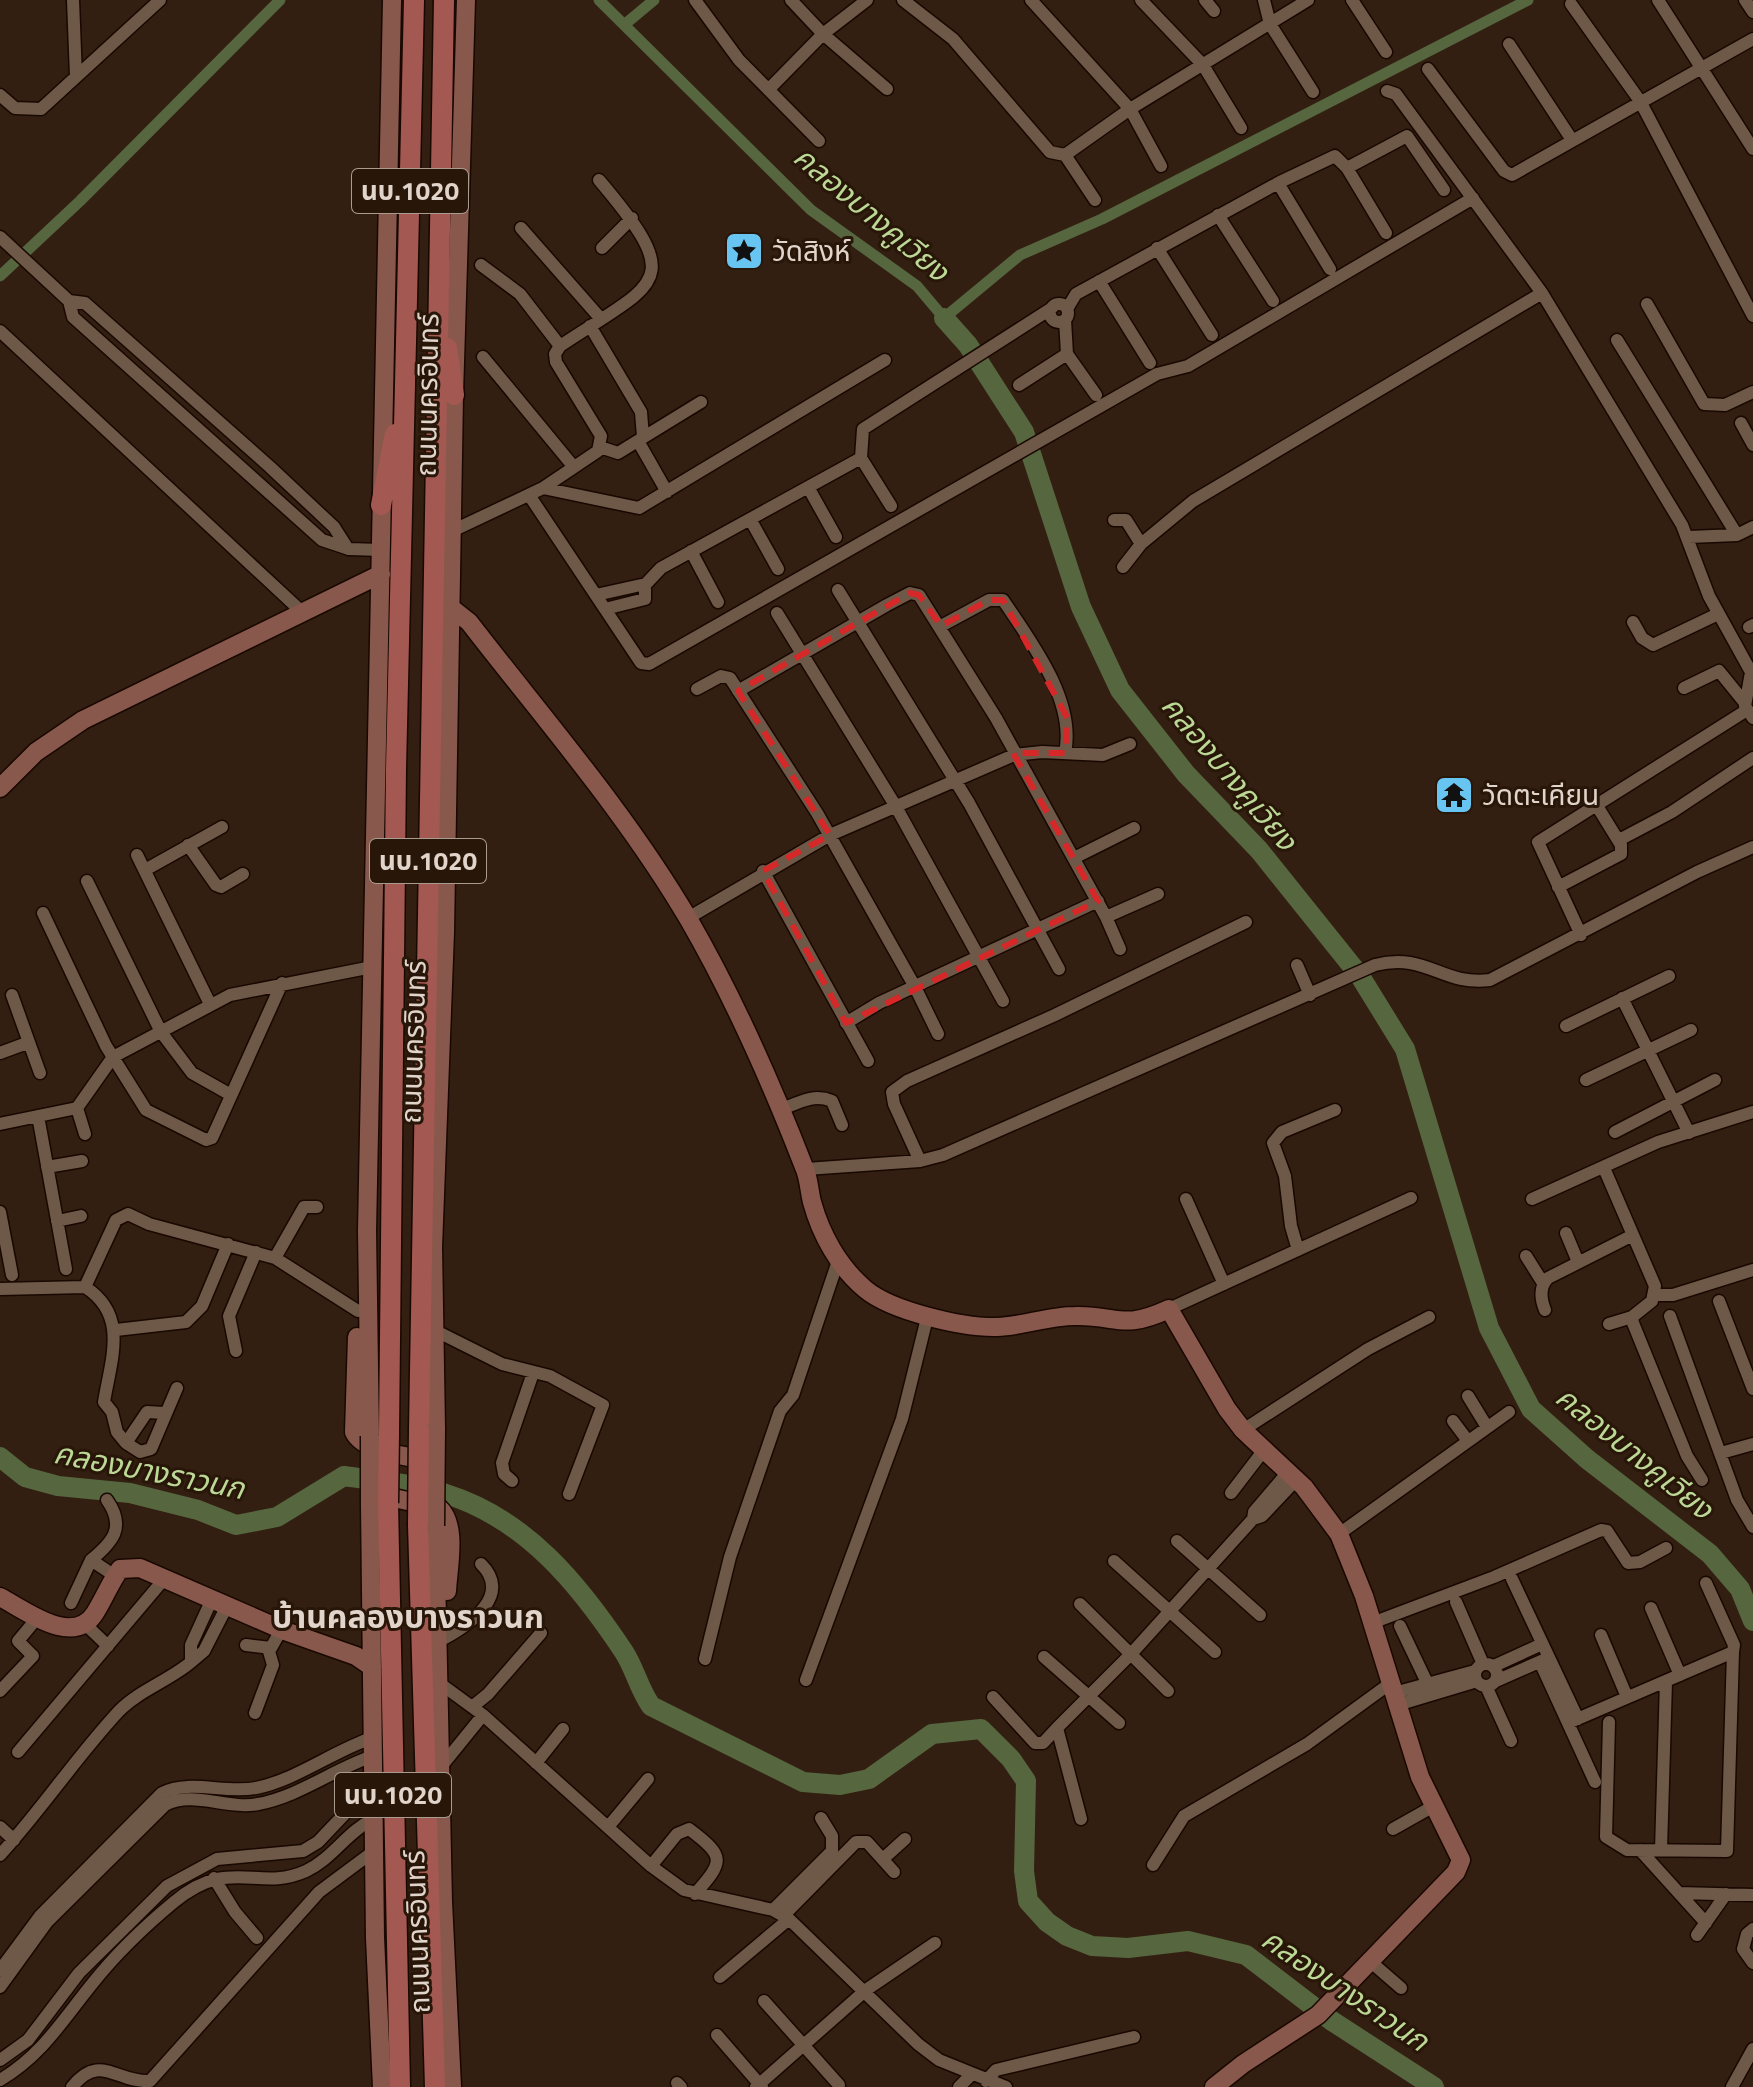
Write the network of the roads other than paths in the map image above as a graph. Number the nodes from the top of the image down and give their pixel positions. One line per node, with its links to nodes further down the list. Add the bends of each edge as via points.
1 (73, 0): 30 (street)
2 (160, 0): 30 (street)
3 (392, 0): 98 (main road, ถนนนครอินทร์ / นบ.1020)
4 (414, 0): 79 (main road, ถนนนครอินทร์ / นบ.1020)
5 (444, 0): 60 (main road, ถนนนครอินทร์ / นบ.1020)
6 (466, 0): 82 (main road, ถนนนครอินทร์ / นบ.1020)
7 (695, 0): 31 (street, via 739,60)
8 (791, 0): 23 (street)
9 (867, 0): 23 (street)
10 (903, 0): 42 (street, via 953,39 1050,152)
11 (1031, 0): 37 (street)
12 (1141, 0): 27 (street)
13 (1205, 0): 20 (street)
14 (1264, 0): 22 (street)
15 (1308, 0): 22 (street)
16 (1352, 0): 26 (street)
17 (1658, 0): 28 (street)
18 (1745, 0): 21 (street)
19 (1571, 4): 36 (street)
20 (1214, 11)
21 (1753, 12)
22 (1270, 24): 27 (street); 34 (street)
23 (823, 34): 31 (street); 32 (street)
24 (1753, 39): 28 (street)
25 (1509, 44): 39 (street)
26 (1386, 52)
27 (1203, 65): 37 (street); 38 (street)
28 (1704, 68): 36 (street); 41 (street)
29 (1428, 69): 39 (street, via 1508,175)
30 (76, 77): 35 (street, via 41,109 15,108)
31 (770, 88): 40 (street)
32 (887, 89)
33 (1387, 91): 48 (street, via 1396,94)
34 (1313, 92)
35 (0, 95)
36 (1640, 101): 39 (street); 66 (street)
37 (1130, 109): 42 (street); 43 (street)
38 (1241, 128)
39 (1572, 140)
40 (819, 141)
41 (1753, 149)
42 (1065, 155): 49 (street)
43 (1161, 166)
44 (1347, 168): 46 (street, via 1335,156); 47 (street, via 1407,136); 53 (street)
45 (599, 180): 51 (street)
46 (1278, 183): 50 (street); 58 (street)
47 (1444, 190)
48 (1473, 198): 61 (street); 120 (street, via 1188,366 1157,374 649,664 641,663)
49 (1095, 200)
50 (1218, 215): 56 (street); 63 (street)
51 (632, 218): 55 (street); 67 (street, via 648,246 655,267 652,277 647,287)
52 (521, 228): 67 (street)
53 (1386, 233)
54 (0, 237): 62 (street)
55 (602, 248)
56 (1157, 248): 59 (street); 70 (street)
57 (481, 265): 72 (street, via 520,294)
58 (1330, 269)
59 (1099, 281): 65 (street, via 1076,294); 77 (street)
60 (438, 292): 82 (main road); 250 (main road, ถนนนครอินทร์ / นบ.1020)
61 (1542, 293): 107 (street); 108 (street, via 1193,501)
62 (69, 301): 76 (street, via 85,303); 78 (street, via 73,317)
63 (1273, 301)
64 (1647, 304): 81 (street, via 1704,404 1725,405)
65 (1066, 314): 73 (street); 89 (street, via 1060,305 1052,308 863,429)
66 (1753, 316)
67 (601, 319): 68 (street)
68 (590, 326): 72 (street); 86 (street, via 641,412)
69 (0, 331): 121 (street)
70 (1212, 335)
71 (1617, 340): 105 (street)
72 (560, 346): 88 (street, via 554,359 601,436)
73 (1067, 354): 80 (street); 83 (street)
74 (483, 357): 90 (street)
75 (885, 360): 95 (street)
76 (152, 363): 78 (street); 91 (street)
77 (1150, 363)
78 (140, 376): 92 (street)
79 (406, 381): 98 (main road); 252 (main road, ถนนนครอินทร์ / นบ.1020)
80 (1019, 385)
81 (1753, 392)
82 (454, 395): 104 (main road, ถนนนครอินทร์ / นบ.1020)
83 (1096, 395)
84 (701, 402): 86 (street)
85 (1741, 423): 87 (street)
86 (640, 439): 88 (street, via 616,453); 95 (street)
87 (1753, 445)
88 (600, 447): 90 (street)
89 (861, 458): 93 (street); 99 (street)
90 (573, 466): 94 (street)
91 (270, 467): 92 (street); 97 (street)
92 (258, 480): 100 (street)
93 (808, 487): 101 (street); 106 (street)
94 (543, 488): 95 (street, via 633,509); 96 (street)
95 (667, 492)
96 (529, 495): 104 (street); 117 (street)
97 (311, 505): 100 (street); 109 (street)
98 (381, 505): 110 (main road, ถนนนครอินทร์ / นบ.1020)
99 (891, 506)
100 (299, 518): 109 (street, via 322,540)
101 (750, 519): 111 (street); 113 (street)
102 (1114, 520): 108 (street, via 1126,520)
103 (1753, 527): 105 (street)
104 (452, 531): 119 (main road, ถนนนครอินทร์ / นบ.1020)
105 (1737, 535): 107 (street)
106 (836, 537)
107 (1689, 537): 123 (street)
108 (1141, 544): 112 (street)
109 (349, 549): 110 (street)
110 (381, 550): 114 (main road, ถนนนครอินทร์ / นบ.1020)
111 (691, 551): 115 (street, via 652,573); 118 (street)
112 (1123, 567)
113 (778, 569)
114 (381, 574): 121 (main road); 164 (main road, ถนนนครอินทร์ / นบ.1020)
115 (643, 587): 117 (street); 120 (street, via 645,599)
116 (838, 590): 125 (street)
117 (596, 595): 120 (street)
118 (718, 602)
119 (450, 607): 157 (main road, via 469,622 563,744); 215 (main road, ถนนนครอินทร์ / นบ.1020)
120 (605, 609)
121 (302, 612): 137 (main road, via 83,720 36,752)
122 (777, 613): 127 (street)
123 (1718, 614): 124 (street, via 1653,645); 131 (street, via 1751,672)
124 (1633, 622)
125 (860, 623): 126 (street, via 910,593 919,595); 127 (street); 136 (street)
126 (941, 626): 133 (street, via 989,600 1003,600 1068,719); 134 (street)
127 (801, 657): 130 (street); 138 (street)
128 (1684, 688): 131 (street, via 1719,671)
129 (697, 689): 130 (street, via 725,676)
130 (738, 691): 142 (street)
131 (1748, 710): 139 (street)
132 (1130, 744): 133 (street, via 1103,755)
133 (1065, 753): 134 (street)
134 (1014, 755): 136 (street); 147 (street)
135 (1753, 758): 143 (street)
136 (954, 779): 138 (street); 159 (street)
137 (0, 788)
138 (895, 805): 142 (street); 162 (street)
139 (1597, 806): 143 (street); 152 (street, via 1538,842)
140 (222, 827): 144 (street)
141 (1134, 828): 147 (street)
142 (830, 835): 149 (street); 168 (street)
143 (1619, 840): 152 (street, via 1621,854)
144 (188, 845): 148 (street); 150 (street, via 216,885)
145 (1753, 847): 160 (street)
146 (137, 855): 148 (street)
147 (1074, 858): 154 (street)
148 (145, 870): 173 (street)
149 (763, 871): 157 (street); 174 (street)
150 (243, 874)
151 (87, 881): 177 (street)
152 (1558, 887): 160 (street)
153 (1158, 894): 156 (street)
154 (1098, 901): 156 (street); 159 (street)
155 (43, 913): 182 (street)
156 (1106, 917): 161 (street)
157 (688, 918): 190 (main road, via 726,988)
158 (1246, 922): 200 (street, via 898,1088 892,1098)
159 (1040, 929): 162 (street); 165 (street)
160 (1581, 935): 170 (street, via 1490,980 1454,978 1407,960 1375,965)
161 (1120, 949)
162 (979, 958): 168 (street); 172 (street)
163 (1297, 965): 170 (street)
164 (372, 967): 167 (street); 211 (main road, ถนนนครอินทร์ / นบ.1020)
165 (1059, 969)
166 (1669, 976): 171 (street)
167 (282, 983): 173 (street, via 253,987); 187 (street)
168 (915, 987): 174 (street); 178 (street)
169 (12, 995): 179 (street)
170 (1310, 995): 200 (street)
171 (1622, 998): 175 (street); 180 (street)
172 (1003, 1001)
173 (210, 1004): 177 (street)
174 (846, 1023): 183 (street)
175 (1566, 1026)
176 (1691, 1030): 180 (street)
177 (161, 1032): 182 (street); 187 (street, via 192,1073)
178 (938, 1034)
179 (27, 1043): 181 (street); 184 (street)
180 (1648, 1051): 185 (street); 188 (street)
181 (0, 1053)
182 (113, 1057): 187 (street, via 146,1110 206,1140 212,1138); 189 (street)
183 (868, 1061)
184 (40, 1073)
185 (1586, 1080)
186 (1715, 1080): 188 (street)
187 (231, 1095)
188 (1674, 1102): 196 (street); 197 (street)
189 (77, 1108): 193 (street); 198 (street)
190 (780, 1110): 195 (street, via 822,1097 832,1101); 203 (main road)
191 (1335, 1110): 216 (street, via 1282,1132 1273,1143 1285,1176)
192 (1753, 1112): 197 (street)
193 (38, 1116): 194 (street); 201 (street)
194 (0, 1124)
195 (842, 1125)
196 (1615, 1132)
197 (1689, 1133): 202 (street)
198 (85, 1134)
199 (82, 1161): 201 (street)
200 (920, 1161): 203 (street)
201 (47, 1167): 210 (street)
202 (1604, 1168): 206 (street); 213 (street)
203 (806, 1169): 220 (main road, via 812,1203)
204 (1411, 1198): 216 (street)
205 (1186, 1199): 226 (street)
206 (1532, 1199)
207 (317, 1207): 219 (street, via 304,1207)
208 (0, 1212): 224 (street)
209 (81, 1216): 210 (street)
210 (57, 1221): 222 (street)
211 (367, 1231): 233 (main road); 252 (main road, ถนนนครอินทร์ / นบ.1020)
212 (1566, 1233): 221 (street)
213 (1633, 1235): 221 (street); 229 (street)
214 (228, 1244): 217 (street); 227 (street, via 121,1214); 239 (street, via 202,1306 186,1322)
215 (433, 1247): 240 (main road); 250 (main road, ถนนนครอินทร์ / นบ.1020)
216 (1298, 1250): 226 (street)
217 (256, 1252): 219 (street); 241 (street, via 229,1316)
218 (1526, 1256): 225 (street)
219 (275, 1258): 233 (street)
220 (838, 1261): 234 (main road, via 880,1300); 303 (street, via 730,1557)
221 (1578, 1262): 225 (street)
222 (66, 1269)
223 (1753, 1270): 229 (street, via 1673,1295)
224 (12, 1275)
225 (1543, 1283): 232 (street)
226 (1224, 1284): 231 (street)
227 (85, 1287): 228 (street); 239 (street, via 109,1310)
228 (0, 1289)
229 (1655, 1295): 237 (street)
230 (1719, 1301): 244 (street)
231 (1169, 1309): 234 (main road, via 1140,1322 1073,1316 984,1327); 251 (main road)
232 (1545, 1310)
233 (358, 1311): 240 (main road, via 354,1432 367,1445 430,1460 442,1454)
234 (928, 1314): 308 (street, via 902,1419)
235 (1670, 1316): 257 (street)
236 (1429, 1317): 251 (street, via 1368,1349)
237 (1632, 1317): 238 (street); 259 (street, via 1687,1456)
238 (1609, 1324)
239 (116, 1330): 254 (street, via 104,1402)
240 (442, 1334): 242 (street)
241 (236, 1351)
242 (533, 1373): 260 (street, via 502,1463); 262 (street, via 550,1376 603,1405)
243 (177, 1388): 247 (street)
244 (1753, 1389)
245 (1468, 1396): 249 (street)
246 (1509, 1412): 249 (street)
247 (164, 1413): 254 (street, via 144,1415); 254 (street, via 151,1449 140,1452)
248 (1453, 1421): 253 (street)
249 (1487, 1427): 253 (street)
250 (427, 1429): 265 (main road, ถนนนครอินทร์ / นบ.1020, bridge)
251 (1243, 1430): 256 (main road)
252 (380, 1435): 264 (main road, ถนนนครอินทร์ / นบ.1020, bridge)
253 (1468, 1441): 267 (street)
254 (126, 1443)
255 (1753, 1444): 257 (street)
256 (1264, 1450): 258 (main road); 261 (street)
257 (1721, 1453): 266 (street)
258 (1292, 1476): 267 (main road); 273 (street)
259 (1702, 1480)
260 (512, 1481)
261 (1231, 1493)
262 (569, 1494)
263 (107, 1500): 270 (street, via 118,1521 116,1532)
264 (379, 1503): 302 (main road, ถนนนครอินทร์ / นบ.1020); 393 (main road, ถนนนครอินทร์ / นบ.1020)
265 (426, 1525): 307 (main road, ถนนนครอินทร์ / นบ.1020); 394 (main road, ถนนนครอินทร์ / นบ.1020)
266 (1753, 1527)
267 (1339, 1534): 288 (main road)
268 (1177, 1541): 273 (street)
269 (1666, 1548): 288 (street, via 1634,1565 1601,1530)
270 (91, 1560): 274 (street); 281 (street)
271 (1114, 1561): 284 (street)
272 (481, 1564): 293 (street, via 494,1582 493,1595 463,1628)
273 (1209, 1570): 284 (street); 285 (street)
274 (115, 1576): 275 (main road, via 129,1566); 287 (main road)
275 (165, 1578): 279 (main road); 296 (street)
276 (1512, 1579): 294 (street)
277 (1706, 1583): 299 (street)
278 (0, 1597): 286 (main road)
279 (219, 1602): 290 (main road); 345 (street, via 191,1645 191,1662 122,1708)
280 (1456, 1602): 305 (street)
281 (71, 1603)
282 (1080, 1604): 300 (street)
283 (1651, 1608): 306 (street)
284 (1170, 1611): 298 (street); 300 (street)
285 (1260, 1615)
286 (38, 1617): 287 (main road, via 55,1626); 311 (street, via 18,1641 33,1656)
287 (84, 1623): 296 (street)
288 (1372, 1623): 313 (main road)
289 (1400, 1626): 310 (street)
290 (281, 1630): 297 (street); 302 (main road)
291 (541, 1633): 317 (street)
292 (1601, 1635): 316 (street)
293 (445, 1638): 302 (main road, via 445,1513 370,1493 361,1500 360,1520 365,1630); 307 (main road)
294 (1542, 1644): 304 (street); 305 (street)
295 (246, 1645): 297 (street)
296 (108, 1646): 327 (street)
297 (268, 1648): 318 (street, via 273,1665)
298 (1215, 1652)
299 (1733, 1652): 306 (street); 348 (street, via 1727,1851)
300 (1131, 1654): 312 (street); 315 (street)
301 (1044, 1657): 315 (street)
302 (372, 1658): 326 (main road, ถนนนครอินทร์ / นบ.1020)
303 (705, 1659)
304 (1544, 1660): 305 (street); 320 (street)
305 (1485, 1675): 310 (street); 325 (street)
306 (1680, 1675): 309 (street)
307 (438, 1680): 317 (street); 329 (main road, ถนนนครอินทร์ / นบ.1020)
308 (806, 1680)
309 (1666, 1681): 316 (street); 348 (street)
310 (1430, 1689): 313 (street)
311 (0, 1691)
312 (1168, 1691)
313 (1394, 1693): 335 (main road); 353 (street, via 1184,1816)
314 (993, 1697): 323 (street, via 1035,1743 1043,1743)
315 (1090, 1697): 322 (street); 323 (street)
316 (1627, 1697): 320 (street)
317 (472, 1707): 319 (street)
318 (255, 1713)
319 (483, 1715): 328 (street); 329 (street)
320 (1573, 1721): 332 (street)
321 (1609, 1722): 347 (street, via 1606,1837 1627,1850)
322 (1119, 1723)
323 (1057, 1728): 339 (street)
324 (563, 1729): 328 (street)
325 (1511, 1741)
326 (372, 1747): 330 (street); 333 (main road, ถนนนครอินทร์ / นบ.1020); 334 (street)
327 (18, 1752)
328 (536, 1763): 341 (street)
329 (440, 1768): 395 (main road, ถนนนครอินทร์ / นบ.1020)
330 (281, 1778): 334 (street); 336 (street, via 237,1790 172,1788)
331 (648, 1779): 341 (street)
332 (1595, 1782)
333 (372, 1785): 338 (main road, ถนนนครอินทร์ / นบ.1020); 343 (street)
334 (288, 1793): 336 (street, via 254,1805 172,1802)
335 (1432, 1807): 342 (street); 371 (main road, via 1461,1860 1456,1872)
336 (147, 1814): 370 (street)
337 (821, 1818): 364 (street, via 832,1836 832,1851)
338 (373, 1819): 346 (street); 349 (main road, ถนนนครอินทร์ / นบ.1020)
339 (1081, 1819)
340 (0, 1827): 345 (street)
341 (608, 1827): 354 (street)
342 (1393, 1829)
343 (327, 1831): 346 (street); 351 (street, via 303,1851)
344 (905, 1839): 352 (street)
345 (14, 1840): 350 (street)
346 (337, 1845): 356 (street, via 320,1863 293,1875)
347 (1640, 1850): 348 (street); 358 (street)
348 (1661, 1850)
349 (374, 1851): 391 (street, via 319,1892 150,2081 132,2081 102,2069); 392 (main road, ถนนนครอินทร์ / นบ.1020)
350 (0, 1855)
351 (248, 1856): 356 (street); 362 (street, via 198,1866)
352 (884, 1858): 355 (street); 364 (street, via 867,1842 856,1842)
353 (1153, 1865)
354 (651, 1866): 359 (street); 359 (street, via 677,1834 689,1829 717,1853 719,1861)
355 (894, 1872)
356 (248, 1875): 357 (street)
357 (214, 1878): 363 (street); 368 (street)
358 (1679, 1893): 360 (street); 365 (street)
359 (695, 1894): 364 (street)
360 (1726, 1894): 361 (street); 365 (street)
361 (1753, 1895)
362 (153, 1898): 363 (street); 381 (street, via 79,1973)
363 (164, 1910): 384 (street, via 92,1983)
364 (782, 1915): 374 (street); 377 (street)
365 (1706, 1923): 367 (street)
366 (1753, 1929): 372 (street, via 1743,1949)
367 (1697, 1935)
368 (257, 1938)
369 (935, 1943): 377 (street)
370 (22, 1946): 373 (street); 375 (street)
371 (1371, 1962): 376 (street); 398 (main road, via 1318,2015)
372 (1753, 1963)
373 (0, 1970)
374 (720, 1977)
375 (0, 1987)
376 (1401, 1988)
377 (866, 1990): 382 (street); 386 (street, via 918,2044)
378 (764, 2001): 382 (street)
379 (717, 2035): 390 (street)
380 (1134, 2037): 388 (street, via 996,2070)
381 (28, 2040): 384 (street); 385 (street)
382 (803, 2045): 389 (street); 390 (street)
383 (1753, 2049): 399 (street)
384 (40, 2053): 387 (street)
385 (0, 2060)
386 (972, 2074): 388 (street); 396 (street)
387 (0, 2080)
388 (986, 2081): 397 (street)
389 (839, 2085)
390 (759, 2086)
391 (72, 2087)
392 (382, 2087)
393 (400, 2087)
394 (435, 2087)
395 (452, 2087)
396 (959, 2087)
397 (1006, 2087)
398 (1214, 2087)
399 (1732, 2087)

